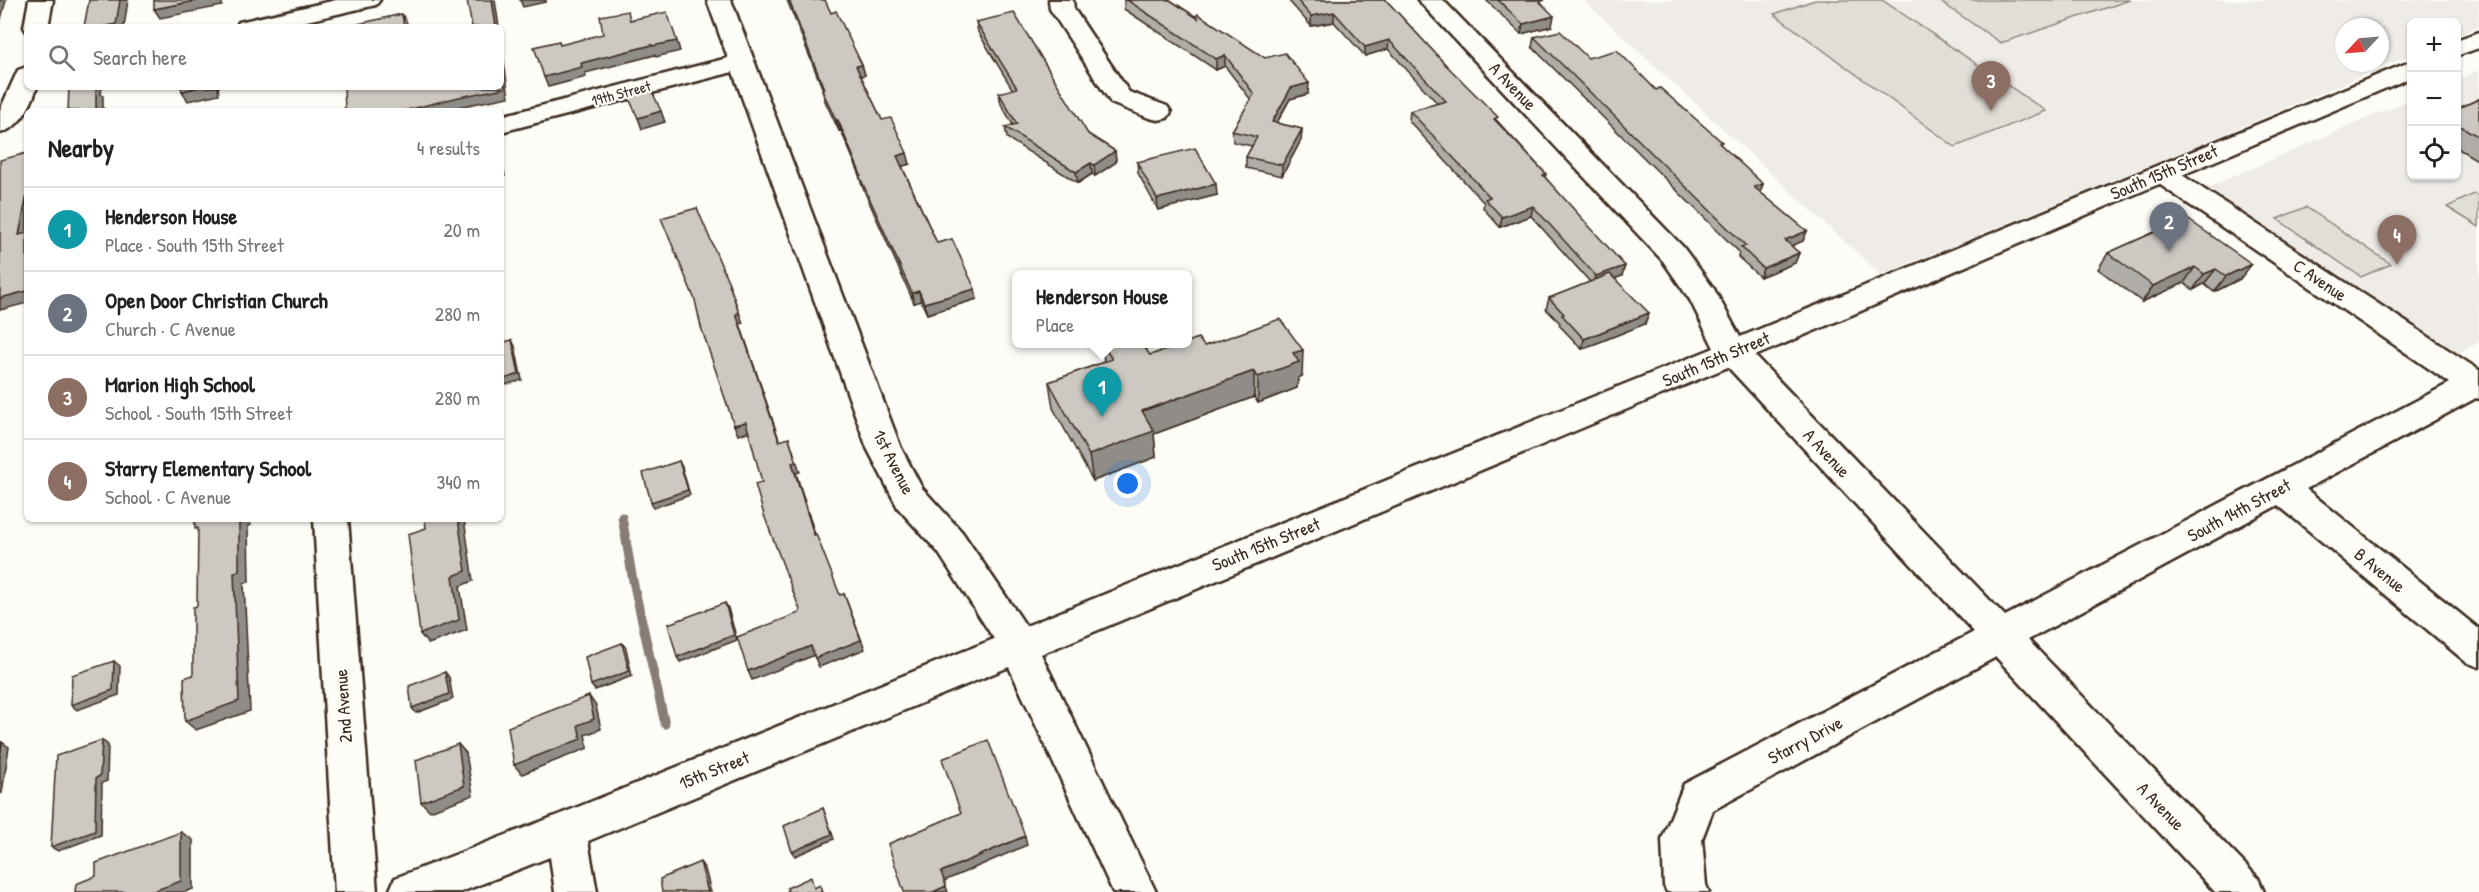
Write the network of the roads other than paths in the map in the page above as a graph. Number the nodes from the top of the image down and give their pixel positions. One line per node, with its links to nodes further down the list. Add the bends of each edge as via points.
1 (41, 0): 6 (street)
2 (368, 0): 7 (street)
3 (719, 0): 10 (street, 1st Avenue)
4 (1062, 0): 13 (street, via 1062,9 1120,97)
5 (1430, 0): 17 (street, A Avenue, via 1673,254 1702,296)
6 (37, 24)
7 (261, 24)
8 (2479, 39): 9 (street)
9 (2461, 47)
10 (742, 62): 14 (street, 19th Street); 22 (street, 1st Avenue, via 884,448 910,498 950,542)
11 (2407, 70): 16 (street, South 15th Street)
12 (24, 87): 15 (street, via 12,115)
13 (1158, 112)
14 (504, 123)
15 (0, 125)
16 (2161, 173): 17 (street, South 15th Street); 18 (street, C Avenue)
17 (1732, 352): 21 (street, A Avenue); 22 (street, South 15th Street)
18 (2478, 384): 19 (street, South 14th Street)
19 (2281, 488): 21 (street, South 14th Street); 23 (street, B Avenue)
20 (331, 522): 26 (street, 2nd Avenue)
21 (1999, 636): 29 (street, Starry Drive, via 1698,797 1682,838); 30 (street, A Avenue)
22 (1018, 645): 24 (street, 15th Street); 25 (street, 1st Avenue)
23 (2479, 651)
24 (566, 831): 27 (street, 15th Street); 28 (street)
25 (1132, 891)
26 (356, 892)
27 (410, 892)
28 (576, 892)
29 (1688, 892)
30 (2243, 892)

